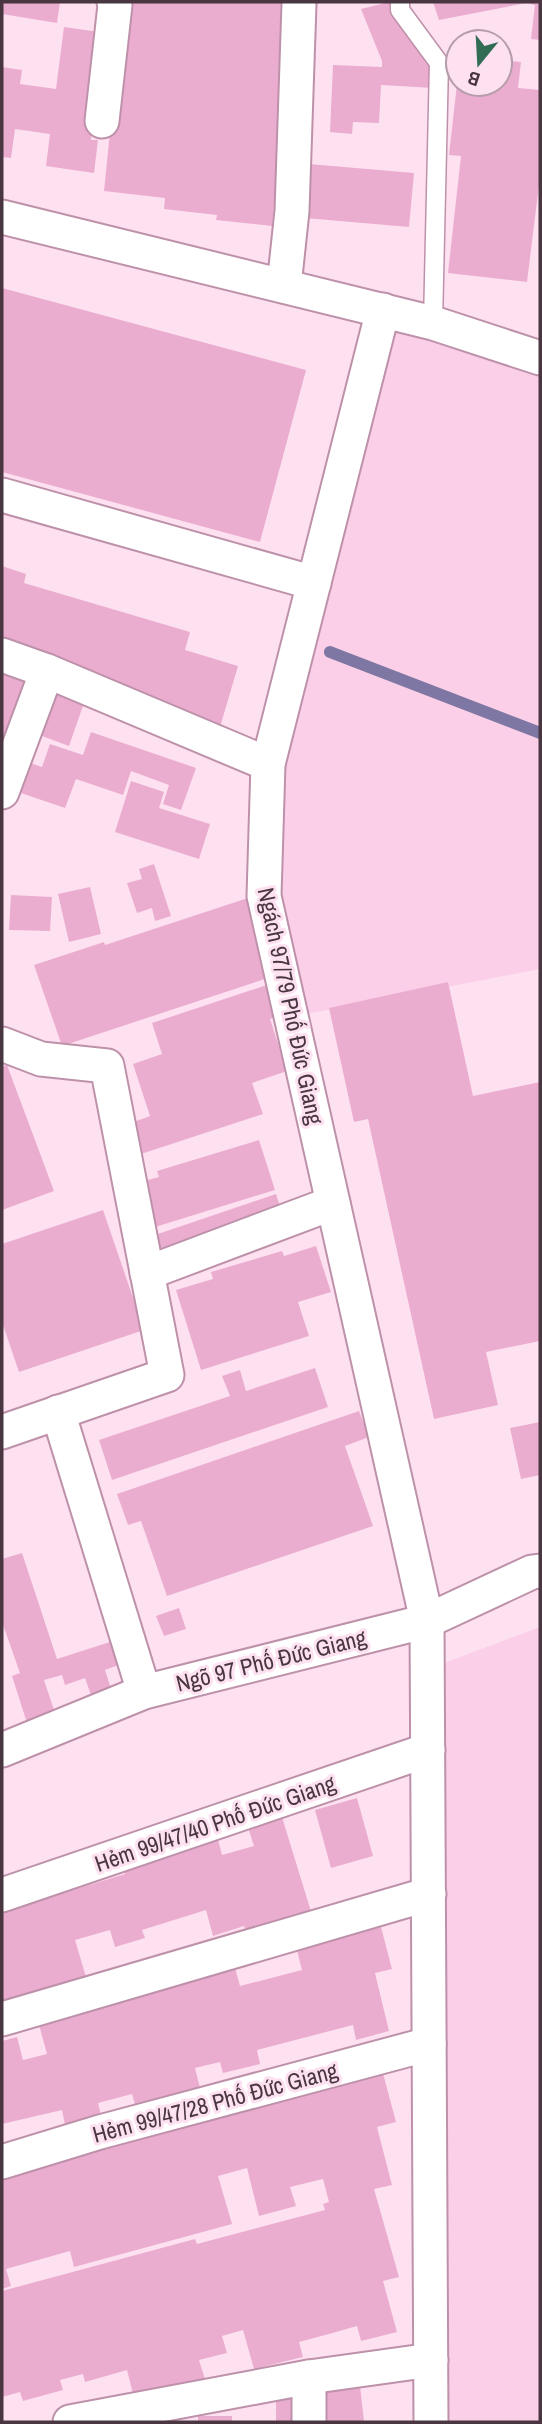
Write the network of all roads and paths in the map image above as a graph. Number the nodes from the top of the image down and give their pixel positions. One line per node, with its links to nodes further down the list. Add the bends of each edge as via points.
1 (114, 2): 4 (street)
2 (400, 2): 8 (lane, via 400,10 439,63)
3 (299, 4): 6 (street)
4 (102, 121)
5 (2, 217): 6 (street)
6 (285, 286): 7 (street)
7 (383, 310): 8 (street); 11 (street, Ngách 97/79 Phố Đức Giang)
8 (433, 323): 9 (street)
9 (540, 358)
10 (2, 495): 11 (street)
11 (314, 583): 14 (street, Ngách 97/79 Phố Đức Giang)
12 (2, 655): 13 (street)
13 (47, 671): 14 (street); 15 (street)
14 (268, 764): 17 (street, Ngách 97/79 Phố Đức Giang, via 264,896)
15 (2, 792)
16 (2, 1045): 18 (street, via 41,1059 107,1066)
17 (333, 1203): 18 (street); 22 (street, Ngách 97/79 Phố Đức Giang)
18 (147, 1273): 19 (street, via 167,1375)
19 (58, 1412): 20 (street); 23 (street)
20 (2, 1432)
21 (540, 1571): 22 (street, Ngõ 97 Phố Đức Giang)
22 (427, 1621): 23 (street, Ngõ 97 Phố Đức Giang); 25 (street, Ngách 97/79 Phố Đức Giang)
23 (144, 1692): 24 (street, Ngõ 97 Phố Đức Giang)
24 (2, 1750)
25 (428, 1750): 26 (street, Ngách 97/79 Phố Đức Giang); 27 (street, Hẻm 99/47/40 Phố Đức Giang)
26 (429, 1894): 28 (street); 29 (street, Ngách 97/79 Phố Đức Giang)
27 (2, 1895)
28 (2, 2019)
29 (429, 2044): 30 (street, Hẻm 99/47/28 Phố Đức Giang); 31 (street, Ngách 97/79 Phố Đức Giang)
30 (2, 2162)
31 (431, 2360): 32 (street); 35 (street, Ngách 97/79 Phố Đức Giang)
32 (309, 2377): 33 (street); 34 (street)
33 (69, 2422)
34 (309, 2422)
35 (431, 2422)

